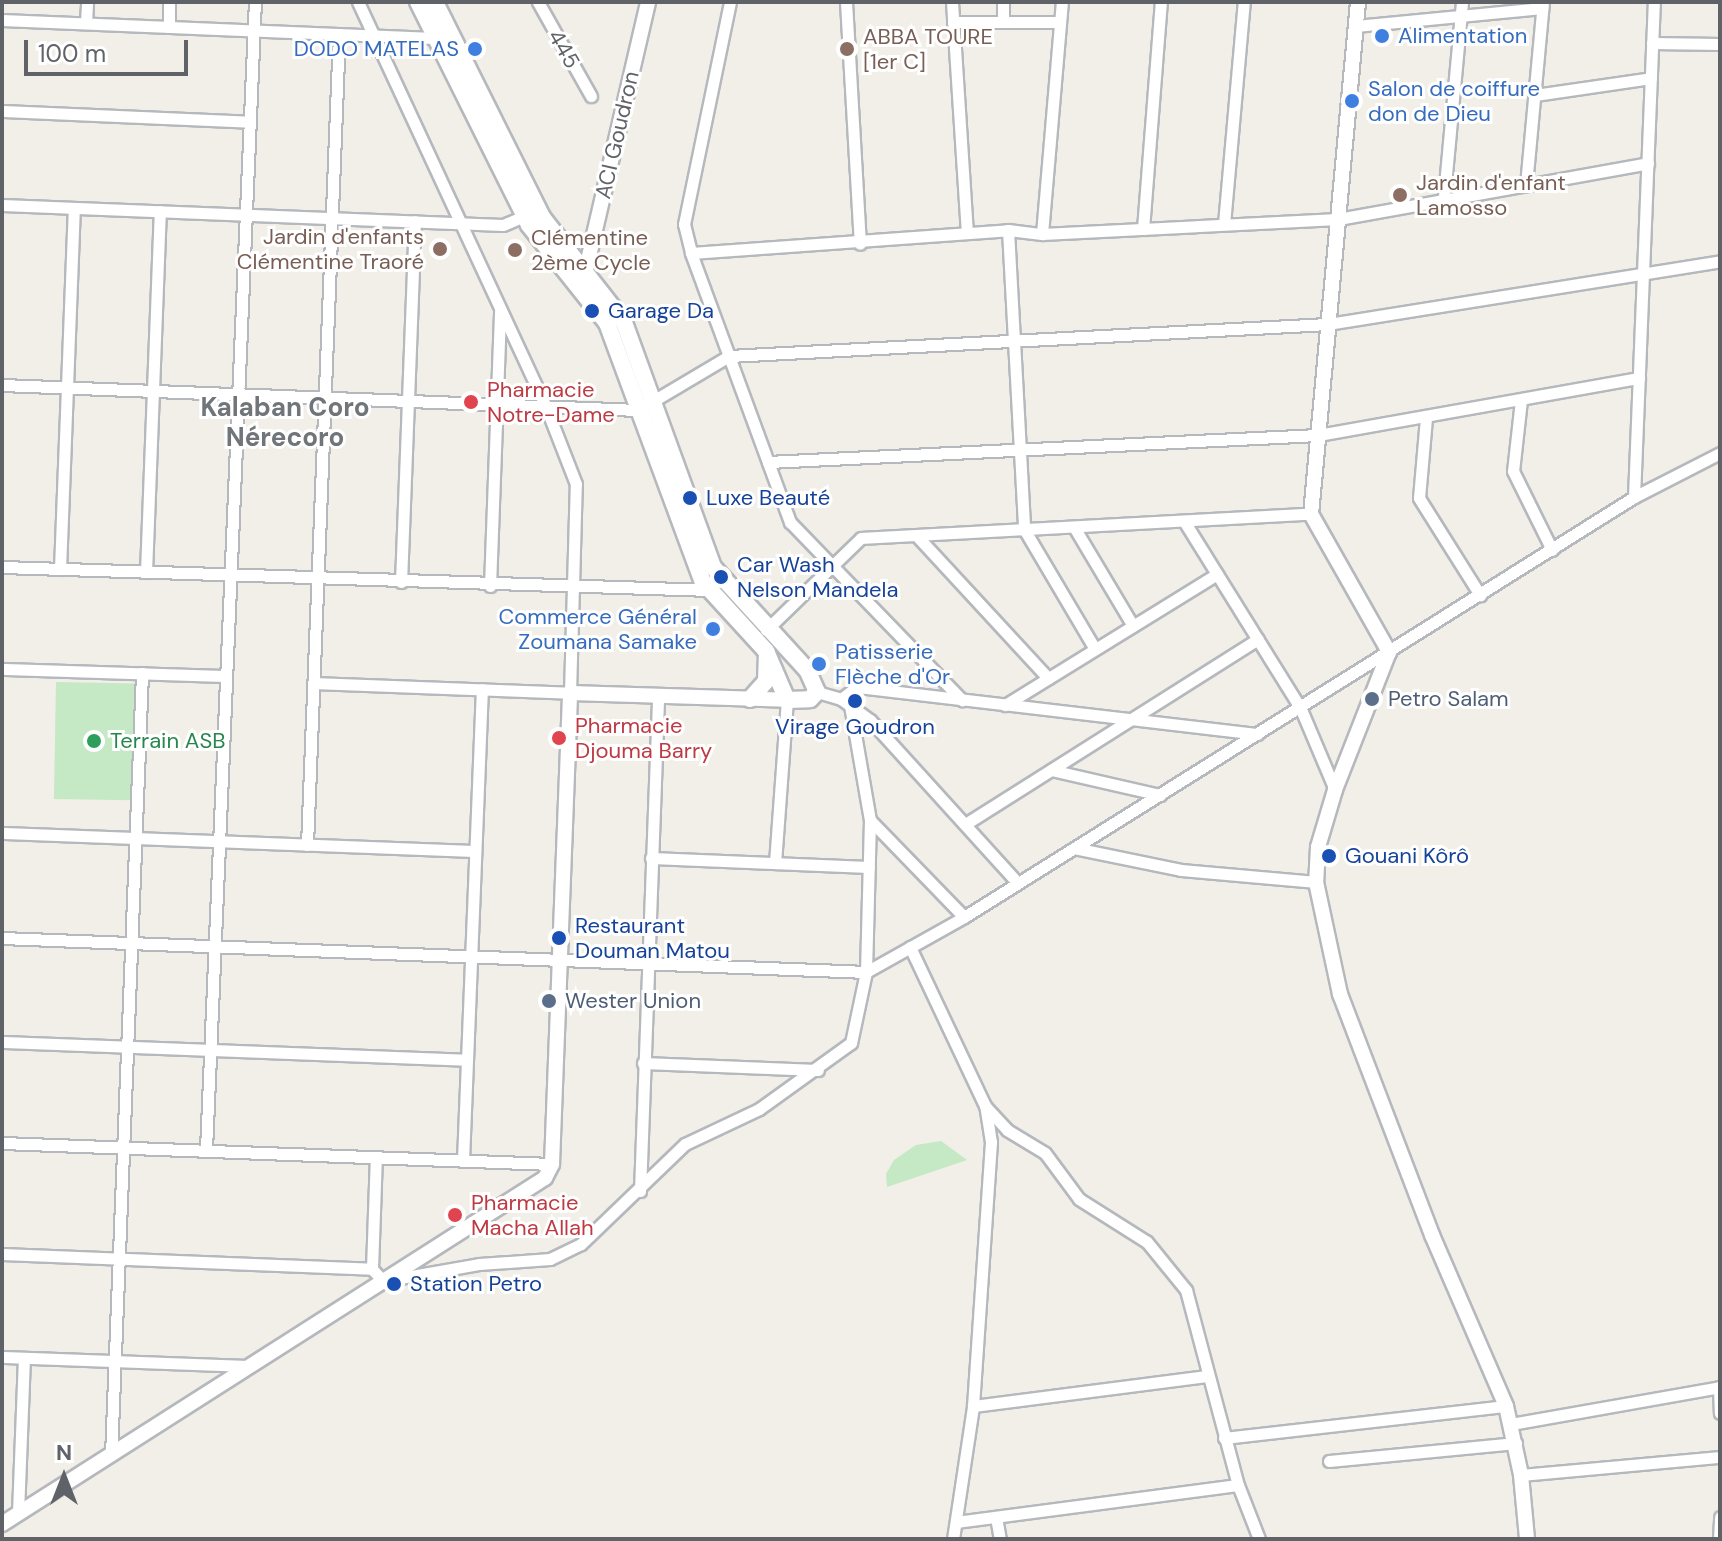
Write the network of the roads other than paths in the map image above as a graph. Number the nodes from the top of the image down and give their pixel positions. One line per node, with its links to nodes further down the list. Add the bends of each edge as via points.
1 (87, 2): 25 (street)
2 (169, 2): 27 (street)
3 (255, 2): 28 (street)
4 (358, 2): 30 (street)
5 (418, 2): 31 (main road)
6 (435, 2): 60 (main road, via 542,217)
7 (538, 2): 36 (street, 445)
8 (648, 2): 60 (street, ACI Goudron)
9 (730, 2): 57 (street, via 684,224)
10 (846, 2): 56 (street)
11 (952, 2): 22 (street)
12 (1003, 2): 23 (street)
13 (1062, 2): 24 (street)
14 (1161, 2): 52 (street)
15 (1244, 2): 51 (street)
16 (1358, 2): 26 (street)
17 (1462, 2): 20 (street)
18 (1654, 2): 32 (street)
19 (1543, 5): 20 (street); 35 (street)
20 (1460, 16): 26 (street); 41 (street)
21 (2, 20): 25 (street)
22 (953, 22): 23 (street); 54 (street)
23 (1003, 22): 24 (street)
24 (1060, 22): 55 (street)
25 (86, 23): 27 (street)
26 (1356, 26): 48 (street)
27 (169, 27): 28 (street)
28 (254, 30): 29 (street); 38 (street)
29 (339, 34): 30 (street); 47 (street)
30 (373, 35): 31 (street); 50 (street)
31 (434, 38): 46 (main road)
32 (1652, 43): 33 (street); 34 (street)
33 (1720, 44)
34 (1651, 78): 35 (street); 39 (street)
35 (1535, 95): 40 (street)
36 (591, 96)
37 (2, 111): 38 (street)
38 (250, 122): 45 (street)
39 (1648, 163): 40 (street); 59 (street)
40 (1526, 185): 41 (street)
41 (1444, 196): 48 (street)
42 (2, 205): 43 (street)
43 (74, 208): 44 (street); 67 (street)
44 (160, 211): 45 (street); 68 (street)
45 (246, 215): 47 (street); 69 (street)
46 (524, 216): 50 (street, via 503,225); 60 (main road, via 548,254)
47 (331, 218): 49 (street); 70 (street)
48 (1338, 219): 51 (street); 62 (street)
49 (415, 221): 50 (street); 72 (street)
50 (460, 223): 61 (street)
51 (1224, 224): 52 (street)
52 (1143, 229): 55 (street)
53 (1008, 230): 54 (street); 55 (street); 63 (street)
54 (967, 233): 56 (street)
55 (1042, 234)
56 (860, 244): 57 (street)
57 (691, 253): 64 (street)
58 (1720, 261): 59 (street)
59 (1643, 273): 62 (street); 65 (street)
60 (582, 276): 73 (main road, via 617,308); 76 (main road, via 607,323)
61 (500, 306): 74 (street); 75 (street)
62 (1328, 324): 63 (street); 78 (street)
63 (1013, 343): 64 (street); 79 (street)
64 (729, 356): 73 (street); 81 (street)
65 (1639, 378): 71 (street); 82 (street)
66 (2, 385): 67 (street)
67 (67, 388): 68 (street); 91 (street)
68 (153, 391): 69 (street); 92 (street)
69 (239, 394): 70 (street); 94 (street)
70 (324, 398): 72 (street); 95 (street)
71 (1521, 400): 77 (street); 88 (street, via 1513,471)
72 (408, 401): 74 (street); 96 (street)
73 (654, 401): 76 (street); 102 (main road, via 713,567)
74 (497, 405): 75 (street); 97 (street)
75 (546, 407): 76 (street); 98 (street, via 576,484)
76 (638, 410): 99 (main road, via 689,552)
77 (1426, 418): 78 (street); 100 (street, via 1419,498)
78 (1318, 435): 79 (street); 83 (street)
79 (1020, 450): 81 (street); 86 (street)
80 (1720, 453): 82 (street)
81 (768, 462): 90 (street, via 790,522)
82 (1634, 497): 88 (street)
83 (1311, 514): 84 (street); 106 (street)
84 (1184, 521): 85 (street); 93 (street)
85 (1074, 527): 86 (street); 101 (street)
86 (1024, 529): 87 (street); 104 (street)
87 (916, 535): 90 (street, via 861,538); 110 (street)
88 (1552, 550): 100 (street)
89 (2, 567): 91 (street)
90 (832, 567): 102 (street); 118 (street)
91 (60, 569): 92 (street)
92 (146, 572): 94 (street)
93 (1217, 574): 101 (street); 103 (street)
94 (231, 576): 95 (street); 109 (street)
95 (317, 579): 96 (street); 111 (street)
96 (401, 582): 97 (street)
97 (490, 586): 98 (street)
98 (575, 589): 99 (street); 114 (street)
99 (709, 590): 105 (main road)
100 (1480, 595): 106 (street)
101 (1133, 626): 104 (street)
102 (766, 630): 113 (main road, via 807,670)
103 (1258, 639): 121 (street); 122 (street)
104 (1095, 649): 110 (street)
105 (766, 651): 116 (main road, via 766,681); 117 (main road)
106 (1389, 652): 121 (street); 125 (street)
107 (2, 669): 108 (street)
108 (142, 673): 109 (street); 130 (street)
109 (226, 676): 131 (street)
110 (1048, 678): 120 (street)
111 (313, 683): 112 (street); 132 (street)
112 (482, 689): 114 (street); 134 (street)
113 (817, 692): 117 (main road, via 810,699); 119 (street)
114 (570, 693): 115 (street); 146 (street)
115 (658, 695): 116 (street); 135 (street)
116 (750, 699): 117 (street)
117 (787, 700): 136 (street)
118 (962, 700): 119 (street, via 857,687); 120 (street)
119 (846, 702): 127 (street); 128 (street, via 929,778)
120 (1005, 705): 122 (street)
121 (1300, 707): 123 (street); 125 (street)
122 (1134, 720): 123 (street); 124 (street)
123 (1257, 734): 126 (street)
124 (1051, 770): 126 (street); 128 (street)
125 (1335, 790): 138 (street, via 1318,847)
126 (1160, 795): 133 (street)
127 (870, 820): 137 (street); 140 (street)
128 (967, 823): 139 (street)
129 (2, 833): 130 (street)
130 (135, 838): 131 (street); 142 (street)
131 (219, 841): 132 (street); 143 (street)
132 (307, 845): 134 (street)
133 (1074, 848): 138 (street, via 1181,870); 139 (street)
134 (475, 851): 145 (street)
135 (651, 858): 136 (street); 147 (street)
136 (775, 863): 137 (street)
137 (869, 867): 148 (street)
138 (1316, 882): 174 (street, via 1340,994 1432,1235)
139 (1018, 883): 140 (street)
140 (964, 917): 144 (street)
141 (2, 938): 142 (street)
142 (131, 943): 143 (street); 150 (street)
143 (215, 947): 145 (street); 151 (street)
144 (910, 947): 148 (street); 155 (street)
145 (471, 956): 146 (street); 152 (street)
146 (560, 960): 147 (street); 161 (street)
147 (647, 963): 148 (street); 153 (street)
148 (866, 972): 154 (street, via 851,1043)
149 (2, 1042): 150 (street)
150 (127, 1046): 151 (street); 157 (street)
151 (210, 1050): 152 (street); 158 (street)
152 (467, 1060): 160 (street)
153 (643, 1063): 154 (street); 162 (street)
154 (818, 1070): 162 (street, via 759,1109 685,1144)
155 (985, 1106): 171 (street, via 1007,1130 1045,1153 1072,1193 1147,1242 1176,1276 1186,1290); 173 (street, via 991,1142)
156 (2, 1143): 157 (street)
157 (123, 1147): 158 (street); 164 (street)
158 (206, 1150): 159 (street)
159 (376, 1157): 160 (street); 165 (street)
160 (463, 1160): 161 (street)
161 (552, 1164): 166 (street, via 539,1186)
162 (640, 1191): 166 (street, via 581,1244 550,1259 479,1264)
163 (2, 1254): 164 (street)
164 (119, 1259): 165 (street); 169 (street)
165 (372, 1269): 166 (street)
166 (383, 1281): 170 (street)
167 (2, 1357): 168 (street)
168 (24, 1358): 169 (street); 184 (street)
169 (115, 1361): 170 (street); 179 (street)
170 (252, 1366): 179 (street)
171 (1207, 1376): 173 (street); 177 (street)
172 (1719, 1387): 175 (street); 176 (street)
173 (973, 1406): 187 (street)
174 (1506, 1406): 176 (street); 177 (street)
175 (1720, 1413)
176 (1511, 1424): 178 (street)
177 (1224, 1438): 183 (street)
178 (1516, 1443): 181 (street); 182 (street)
179 (111, 1455): 184 (street)
180 (1720, 1457): 182 (street)
181 (1329, 1461)
182 (1521, 1475): 193 (street)
183 (1238, 1485): 185 (street); 192 (street)
184 (18, 1513): 188 (street)
185 (996, 1517): 187 (street); 191 (street)
186 (1720, 1517): 189 (street)
187 (956, 1522): 190 (street)
188 (2, 1524)
189 (1719, 1538): 194 (street)
190 (953, 1539)
191 (1000, 1539)
192 (1259, 1539)
193 (1527, 1539)
194 (1706, 1539)

